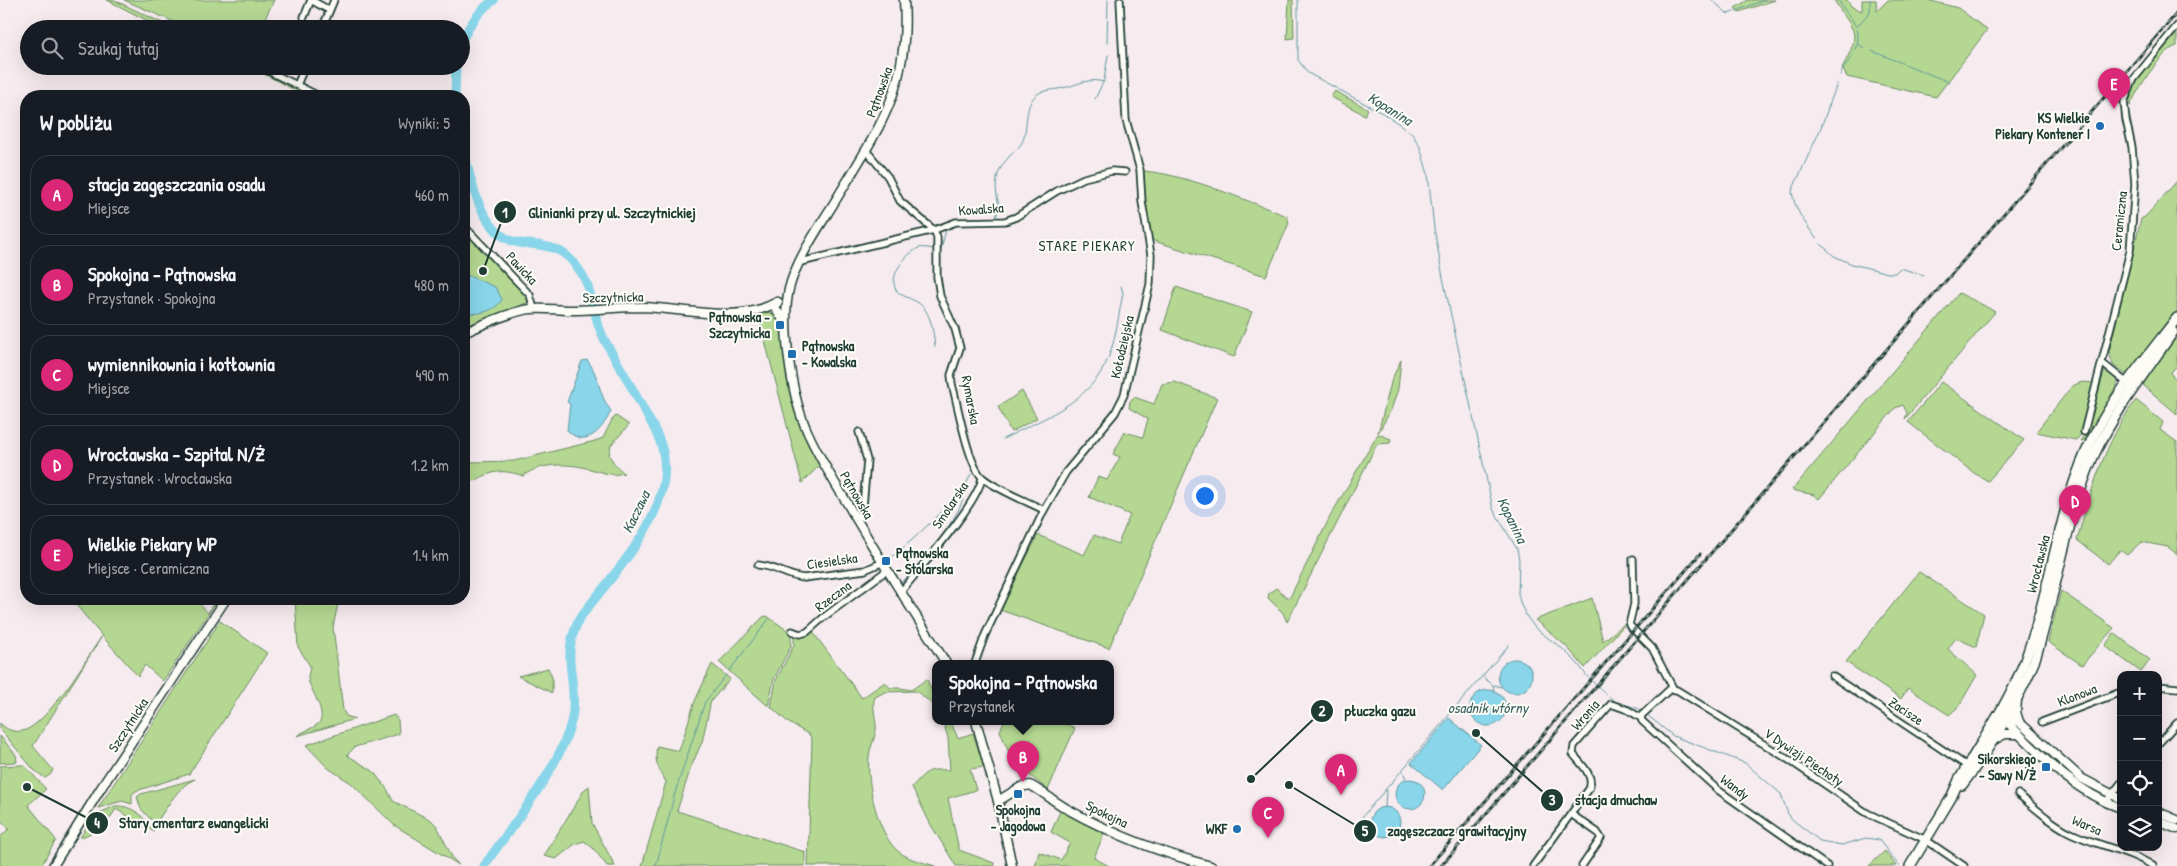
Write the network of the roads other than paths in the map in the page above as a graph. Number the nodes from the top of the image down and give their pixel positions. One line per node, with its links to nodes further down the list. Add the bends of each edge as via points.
1 (311, 0): 5 (street); 6 (street)
2 (334, 0): 5 (street)
3 (904, 0): 13 (street, Pątnowska, via 905,47 899,79 890,105)
4 (1120, 0): 33 (street, Kołodziejska, via 1125,112 1140,170 1151,255 1150,284 1124,395 1115,413 1066,472)
5 (330, 10): 7 (street)
6 (304, 16)
7 (326, 20)
8 (2177, 26): 28 (street, Ceramiczna, via 2134,79 2124,102 2135,166 2134,217 2130,251)
9 (276, 75): 11 (street)
10 (301, 75): 11 (street)
11 (297, 85): 12 (street)
12 (307, 90)
13 (866, 150): 15 (street, via 888,177 900,201); 17 (street, Pątnowska)
14 (1126, 172): 15 (street, Kowalska, via 1084,178 1005,221 956,222)
15 (934, 230): 17 (street, Kowalska); 32 (street, Rymarska, via 938,243 940,296 960,348 951,375 952,384 971,459)
16 (470, 232): 22 (street, Pawicka, via 530,295)
17 (801, 262): 18 (street, Pątnowska)
18 (789, 290): 19 (street, Pątnowska); 21 (street, Pątnowska)
19 (778, 302): 20 (street, Szczytnicka); 21 (street, via 785,302); 23 (street, via 775,306)
20 (767, 308): 22 (street, Szczytnicka, via 723,314 644,307); 23 (street, Szczytnicka)
21 (787, 308): 23 (street); 25 (street, Pątnowska)
22 (534, 309): 27 (street, Szczytnicka, via 510,314)
23 (777, 312): 25 (street, Pątnowska)
24 (2177, 318): 29 (main road, Wrocławska)
25 (786, 324): 34 (street, Pątnowska, via 794,390 805,425)
26 (2177, 326): 49 (main road, Wrocławska, via 2123,403 2094,456 2078,499 2040,643)
27 (470, 331)
28 (2102, 363): 29 (street); 31 (street, Ceramiczna)
29 (2127, 383): 50 (main road, Wrocławska, via 2100,424 2076,476 2029,650)
30 (859, 432): 34 (street, via 867,460 863,508)
31 (2084, 432)
32 (982, 478): 33 (street); 39 (street, Smolarska, via 959,518)
33 (1044, 510): 43 (street, Kołodziejska, via 985,635)
34 (858, 521): 36 (street, Pątnowska)
35 (1633, 559): 46 (street, via 1634,604 1629,625 1652,648)
36 (881, 563): 37 (street, Ciesielska, via 865,570 804,578 770,566); 38 (street, Pątnowska)
37 (758, 566)
38 (886, 572): 39 (street, Pątnowska); 41 (street, Rzeczna, via 807,632)
39 (900, 593): 42 (street, Pątnowska)
40 (222, 605): 77 (street, Szczytnicka)
41 (792, 631)
42 (944, 660)
43 (977, 660)
44 (1832, 676): 62 (street, Zacisze)
45 (2162, 686): 47 (street)
46 (1673, 688): 52 (street); 76 (street, V Dywizji Piechoty, via 1867,813)
47 (2177, 688)
48 (2117, 694): 55 (street, Klonowa)
49 (2018, 696): 53 (main road, Wrocławska); 54 (street)
50 (2006, 700): 53 (street); 56 (main road, Wrocławska)
51 (1611, 704): 52 (street, Wandy); 71 (street, Wronia, via 1572,750 1592,780)
52 (1641, 717): 82 (street, Wandy, via 1718,790)
53 (2005, 718): 54 (street); 56 (street); 59 (street); 61 (main road, Wrocławska)
54 (2019, 722): 65 (street, via 2081,778)
55 (2042, 722)
56 (1993, 723): 62 (main road, Wrocławska)
57 (2177, 723): 60 (street)
58 (977, 725): 68 (street)
59 (2019, 734): 61 (street, via 2006,734); 69 (street, via 2072,782)
60 (2162, 740)
61 (1989, 744): 67 (main road, Wrocławska)
62 (1967, 766): 67 (main road, Wrocławska)
63 (2117, 787): 65 (street)
64 (2018, 794): 85 (street, Warsa, via 2061,828)
65 (2110, 794): 66 (street); 69 (street)
66 (2117, 797)
67 (1951, 798): 76 (main road, Wrocławska)
68 (998, 801): 78 (street); 79 (street, Spokojna, via 1030,785 1068,809 1133,841 1168,855)
69 (2106, 802): 70 (street)
70 (2117, 807)
71 (1571, 814): 80 (street, Wronia); 81 (street, via 1597,832 1600,838)
72 (2162, 814): 73 (street)
73 (2177, 820)
74 (2162, 823): 75 (street)
75 (2177, 829)
76 (1926, 840): 83 (main road, Wrocławska); 84 (street, V Dywizji Piechoty)
77 (53, 866)
78 (1012, 866)
79 (1211, 866)
80 (1533, 866)
81 (1582, 866)
82 (1827, 866)
83 (1910, 866)
84 (1964, 866)
85 (2153, 866)

